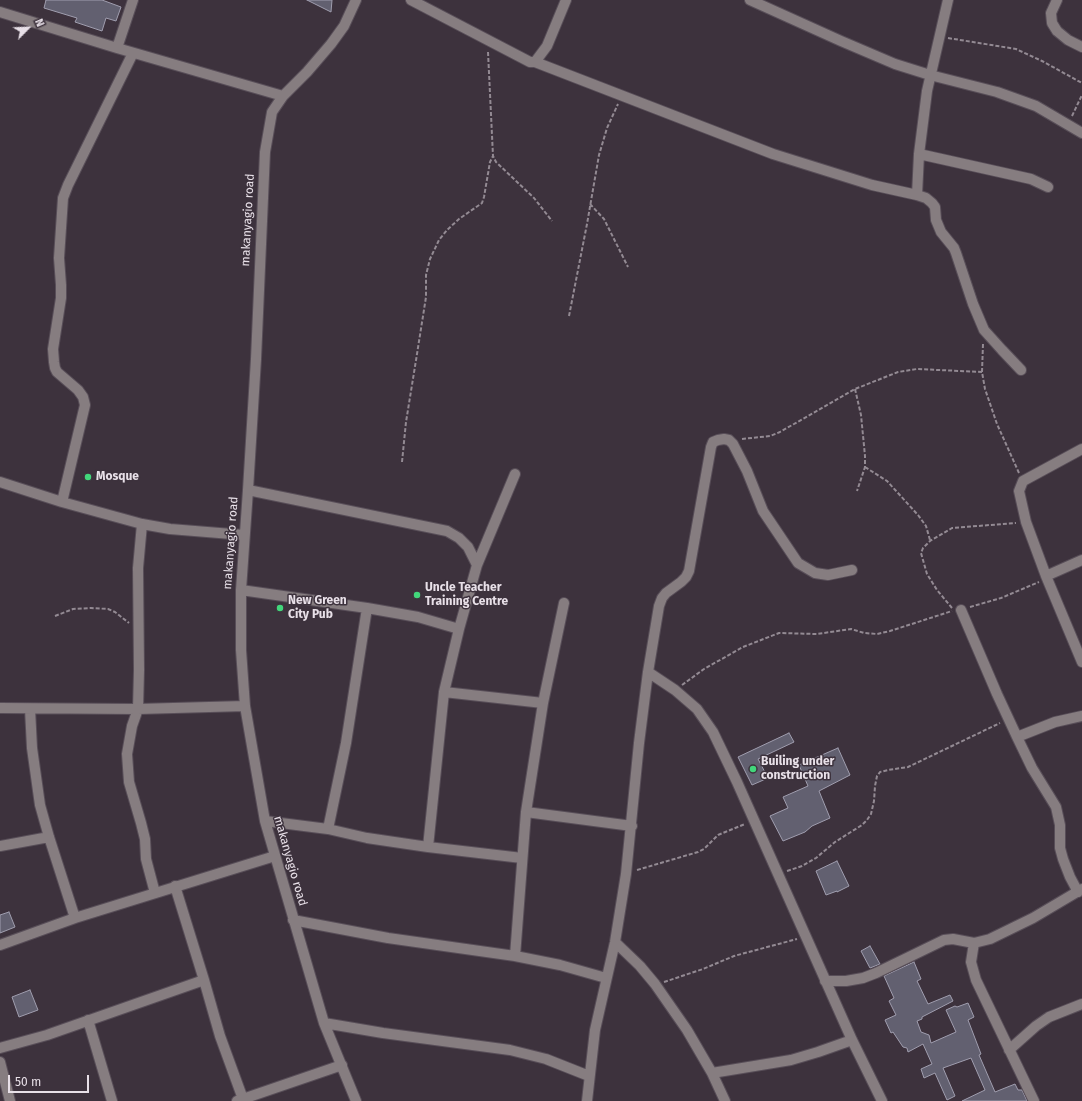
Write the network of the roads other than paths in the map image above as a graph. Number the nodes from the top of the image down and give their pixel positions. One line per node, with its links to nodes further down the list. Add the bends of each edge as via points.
1 (133, 0): 10 (street)
2 (356, 0): 14 (street, makanyagio road, via 344,26 331,44)
3 (411, 0): 12 (street, via 525,60)
4 (566, 0): 12 (street, via 547,46)
5 (750, 0): 13 (street, via 866,52)
6 (948, 0): 13 (street)
7 (1057, 0): 9 (street, via 1052,13 1052,23 1068,40)
8 (0, 12): 10 (street)
9 (1082, 47)
10 (117, 48): 11 (street)
11 (133, 53): 14 (street); 24 (street, via 63,198 59,258 61,284 53,350 54,362 57,372 78,390 85,404)
12 (535, 62): 18 (street, via 780,156 872,186)
13 (930, 75): 15 (street, via 997,92 1036,106); 16 (street)
14 (283, 96): 23 (street, makanyagio road, via 272,112 265,152)
15 (1082, 133)
16 (919, 154): 17 (street, via 1031,179); 18 (street)
17 (1048, 188)
18 (917, 195): 19 (street, via 926,198 935,207 937,226 954,248 984,330)
19 (1021, 370)
20 (1082, 449): 30 (street, via 1023,481 1019,491 1026,522)
21 (515, 474): 28 (street)
22 (0, 482): 24 (street)
23 (248, 490): 26 (street, makanyagio road); 28 (street, via 447,530 468,547)
24 (62, 502): 25 (street)
25 (142, 524): 26 (street); 43 (street, via 138,568)
26 (244, 535): 31 (street, makanyagio road)
27 (1082, 560): 30 (street)
28 (477, 565): 35 (street)
29 (852, 570): 37 (street, via 828,575 814,573 798,563 763,511 733,444 729,440 713,442 689,571 686,577 662,598)
30 (1047, 577): 36 (street)
31 (240, 590): 33 (street); 40 (street, makanyagio road)
32 (564, 603): 39 (street)
33 (367, 608): 35 (street, via 418,617); 49 (street, via 346,743)
34 (961, 610): 45 (street)
35 (459, 629): 38 (street)
36 (1082, 662)
37 (648, 672): 48 (street); 66 (street, via 697,709 713,732)
38 (444, 692): 39 (street); 52 (street)
39 (543, 703): 46 (street)
40 (245, 706): 43 (street); 47 (street, makanyagio road)
41 (0, 708): 42 (street)
42 (30, 709): 43 (street); 50 (street, via 32,748 40,805)
43 (138, 709): 57 (street, via 127,754 129,782 142,828 146,859)
44 (1082, 716): 45 (street, via 1055,722)
45 (1017, 737): 56 (street, via 1056,807 1063,859 1070,877)
46 (526, 812): 48 (street); 54 (street)
47 (264, 821): 49 (street); 53 (street, makanyagio road)
48 (632, 826): 60 (street)
49 (328, 829): 52 (street)
50 (49, 837): 51 (street); 58 (street)
51 (0, 846)
52 (428, 847): 54 (street)
53 (275, 856): 55 (street); 59 (street, makanyagio road)
54 (522, 858): 63 (street)
55 (174, 886): 57 (street); 65 (street)
56 (1080, 891): 61 (street, via 1004,933)
57 (155, 893): 58 (street)
58 (75, 918): 62 (street)
59 (293, 920): 63 (street, via 388,938); 69 (street, makanyagio road)
60 (615, 942): 64 (street); 75 (street, via 655,984 687,1030)
61 (974, 943): 66 (street, via 959,939 944,940 863,978); 72 (street, via 972,969)
62 (0, 945)
63 (515, 956): 64 (street)
64 (606, 978): 76 (street)
65 (204, 980): 68 (street); 77 (street)
66 (825, 981): 70 (street)
67 (1082, 1004): 72 (street, via 1049,1017)
68 (88, 1020): 71 (street); 79 (street)
69 (324, 1023): 74 (street, makanyagio road); 76 (street, via 510,1050 546,1059)
70 (852, 1040): 75 (street, via 791,1060); 83 (street)
71 (0, 1048)
72 (1009, 1050): 84 (street)
73 (0, 1062): 78 (street)
74 (342, 1065): 77 (street); 80 (street, makanyagio road)
75 (712, 1073): 82 (street)
76 (589, 1076): 81 (street)
77 (240, 1100)
78 (10, 1101)
79 (112, 1101)
80 (356, 1101)
81 (587, 1101)
82 (725, 1101)
83 (882, 1101)
84 (1034, 1101)

